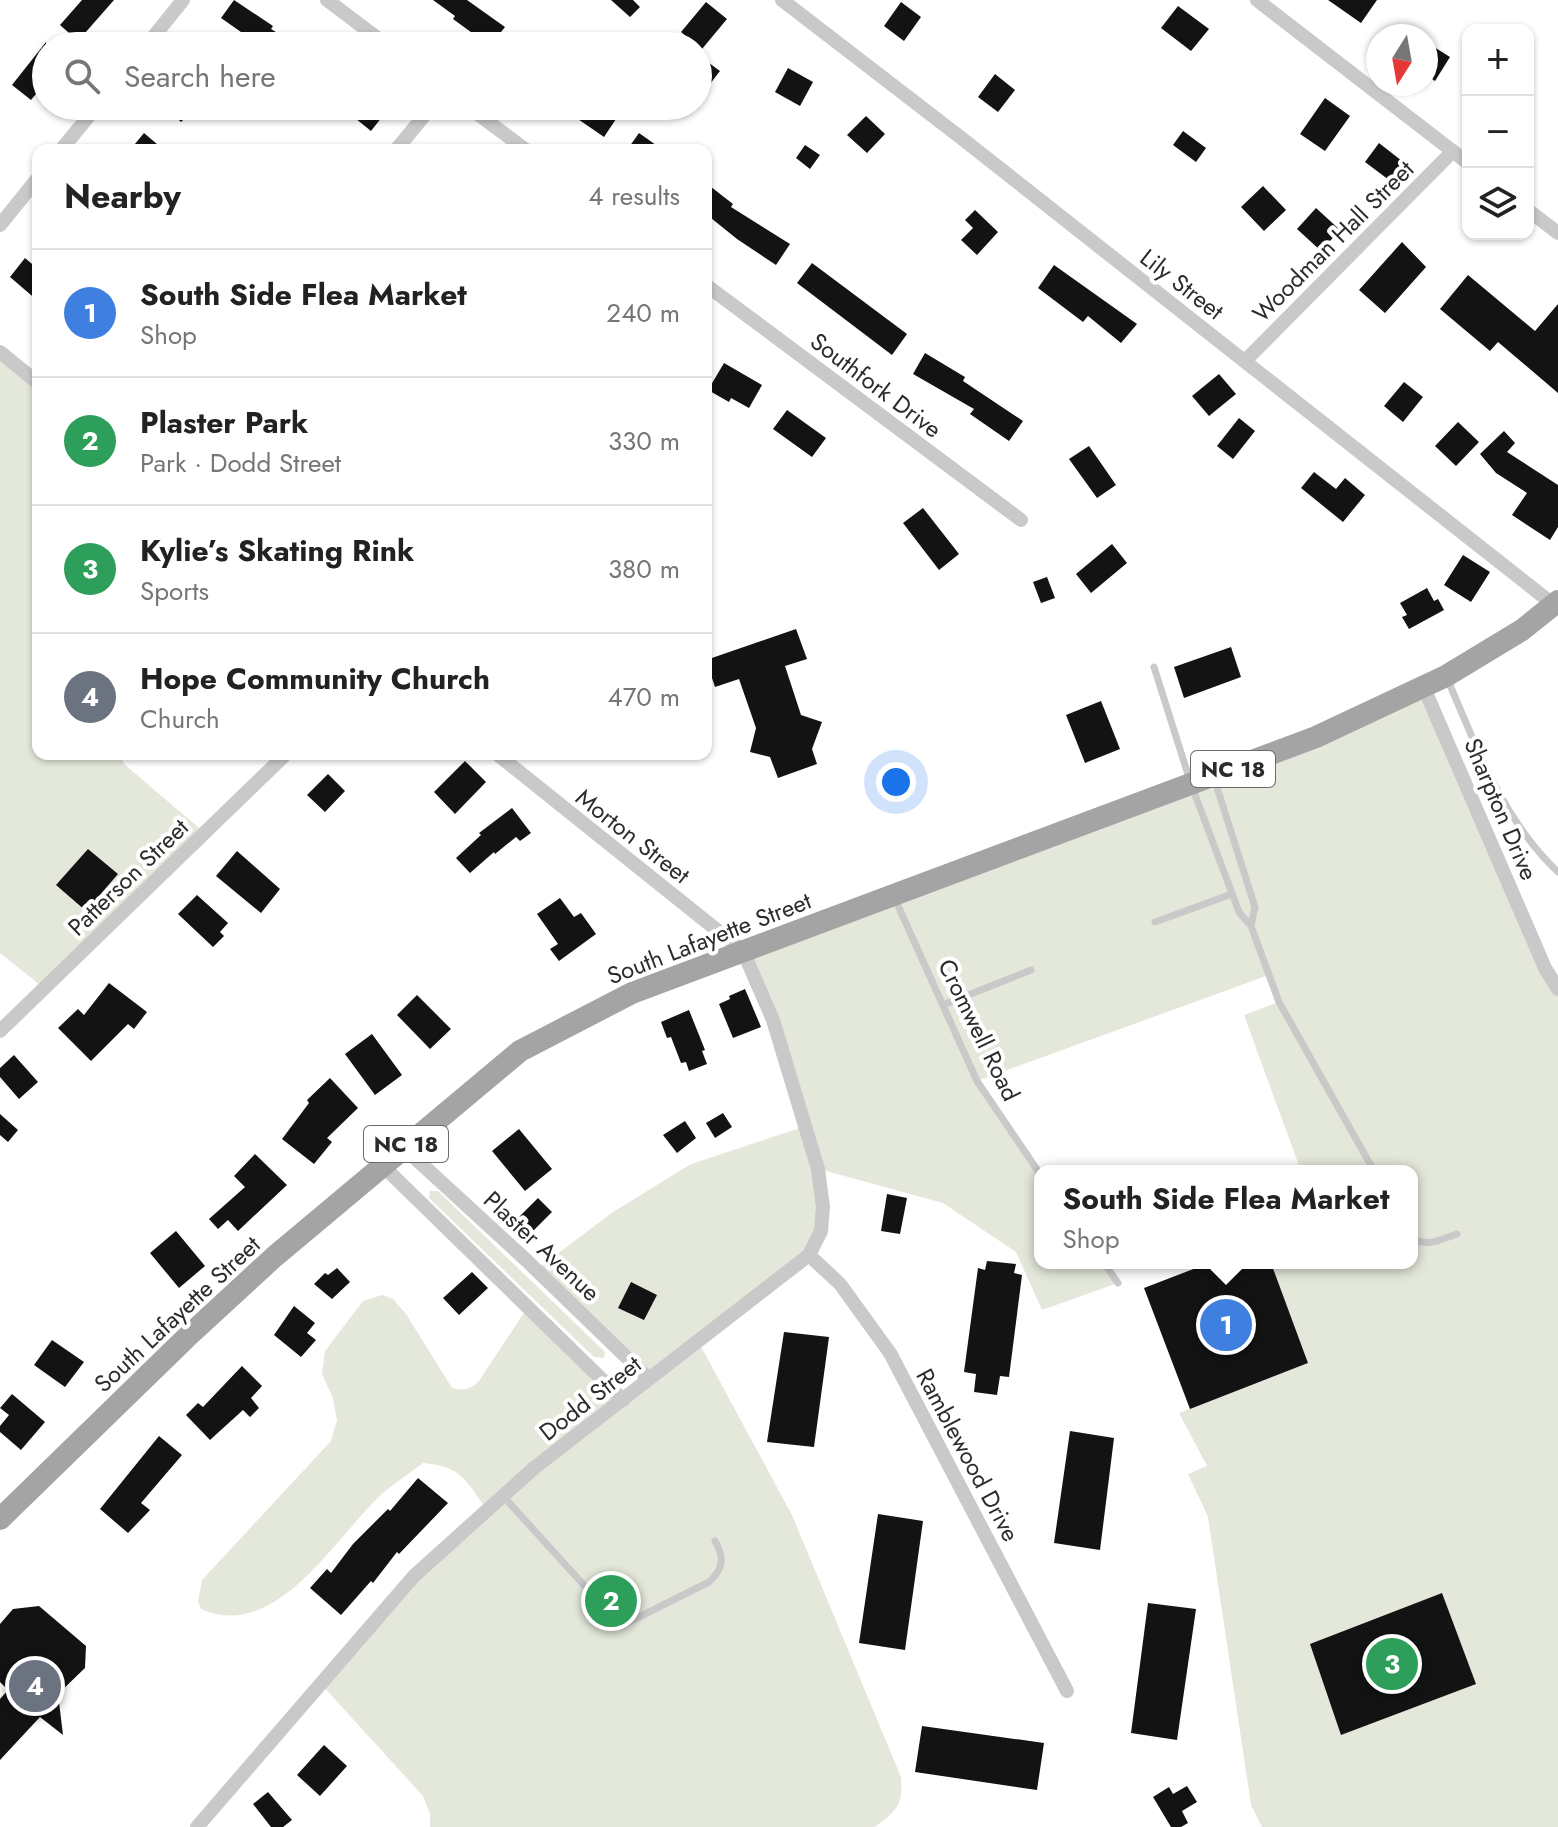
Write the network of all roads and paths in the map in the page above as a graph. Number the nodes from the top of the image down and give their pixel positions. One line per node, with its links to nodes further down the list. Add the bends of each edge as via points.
1 (183, 0): 5 (street)
2 (327, 0): 6 (street)
3 (782, 0): 21 (street, Lily Street)
4 (1257, 0): 13 (street)
5 (157, 32)
6 (369, 32)
7 (86, 120): 10 (street)
8 (421, 120): 11 (street)
9 (486, 120): 12 (street)
10 (66, 144)
11 (401, 144)
12 (518, 144)
13 (1453, 151): 14 (street); 21 (street, Woodman Hall Street)
14 (1462, 158)
15 (32, 185): 17 (street)
16 (1534, 215): 18 (street)
17 (0, 225)
18 (1558, 233)
19 (712, 289): 23 (street, Southfork Drive)
20 (0, 352): 22 (street)
21 (1245, 361): 24 (street, Lily Street)
22 (32, 378)
23 (1021, 520)
24 (1556, 603): 26 (main road, South Lafayette Street / NC 18)
25 (1154, 667): 31 (lane)
26 (1446, 676): 27 (main road, South Lafayette Street / NC 18); 32 (lane, via 1493,787)
27 (1424, 688): 30 (main road, South Lafayette Street / NC 18); 39 (street, Sharpton Drive)
28 (280, 760): 41 (street, Patterson Street)
29 (504, 760): 37 (street, Morton Street)
30 (1214, 776): 31 (main road, South Lafayette Street / NC 18); 36 (lane, via 1255,907)
31 (1191, 784): 33 (lane); 34 (main road, South Lafayette Street / NC 18)
32 (1558, 872)
33 (1232, 894): 35 (lane); 36 (lane)
34 (895, 897): 37 (main road, South Lafayette Street / NC 18); 40 (lane, Cromwell Road)
35 (1155, 922)
36 (1251, 926): 45 (lane, via 1279,1002)
37 (743, 951): 42 (main road, South Lafayette Street / NC 18, via 632,993 520,1051); 48 (street, via 773,1020 818,1169 821,1231)
38 (1031, 970): 40 (lane)
39 (1558, 989)
40 (943, 1005): 44 (lane, Cromwell Road, via 977,1081)
41 (0, 1031)
42 (403, 1147): 43 (main road, South Lafayette Street / NC 18); 51 (street, Plaster Avenue)
43 (382, 1165): 52 (street); 54 (main road, South Lafayette Street / NC 18, via 186,1338)
44 (1034, 1165)
45 (1371, 1165)
46 (1457, 1234): 47 (lane)
47 (1418, 1241)
48 (809, 1255): 51 (street, Dodd Street); 56 (street, Ramblewood Drive, via 840,1284 890,1353)
49 (1108, 1269): 50 (lane)
50 (1118, 1283)
51 (649, 1379): 52 (street, Dodd Street)
52 (623, 1400): 53 (street, Dodd Street)
53 (503, 1496): 55 (lane, via 621,1626 709,1582 722,1564); 57 (street, Dodd Street, via 414,1576)
54 (0, 1519)
55 (715, 1541)
56 (1067, 1691)
57 (197, 1827)

